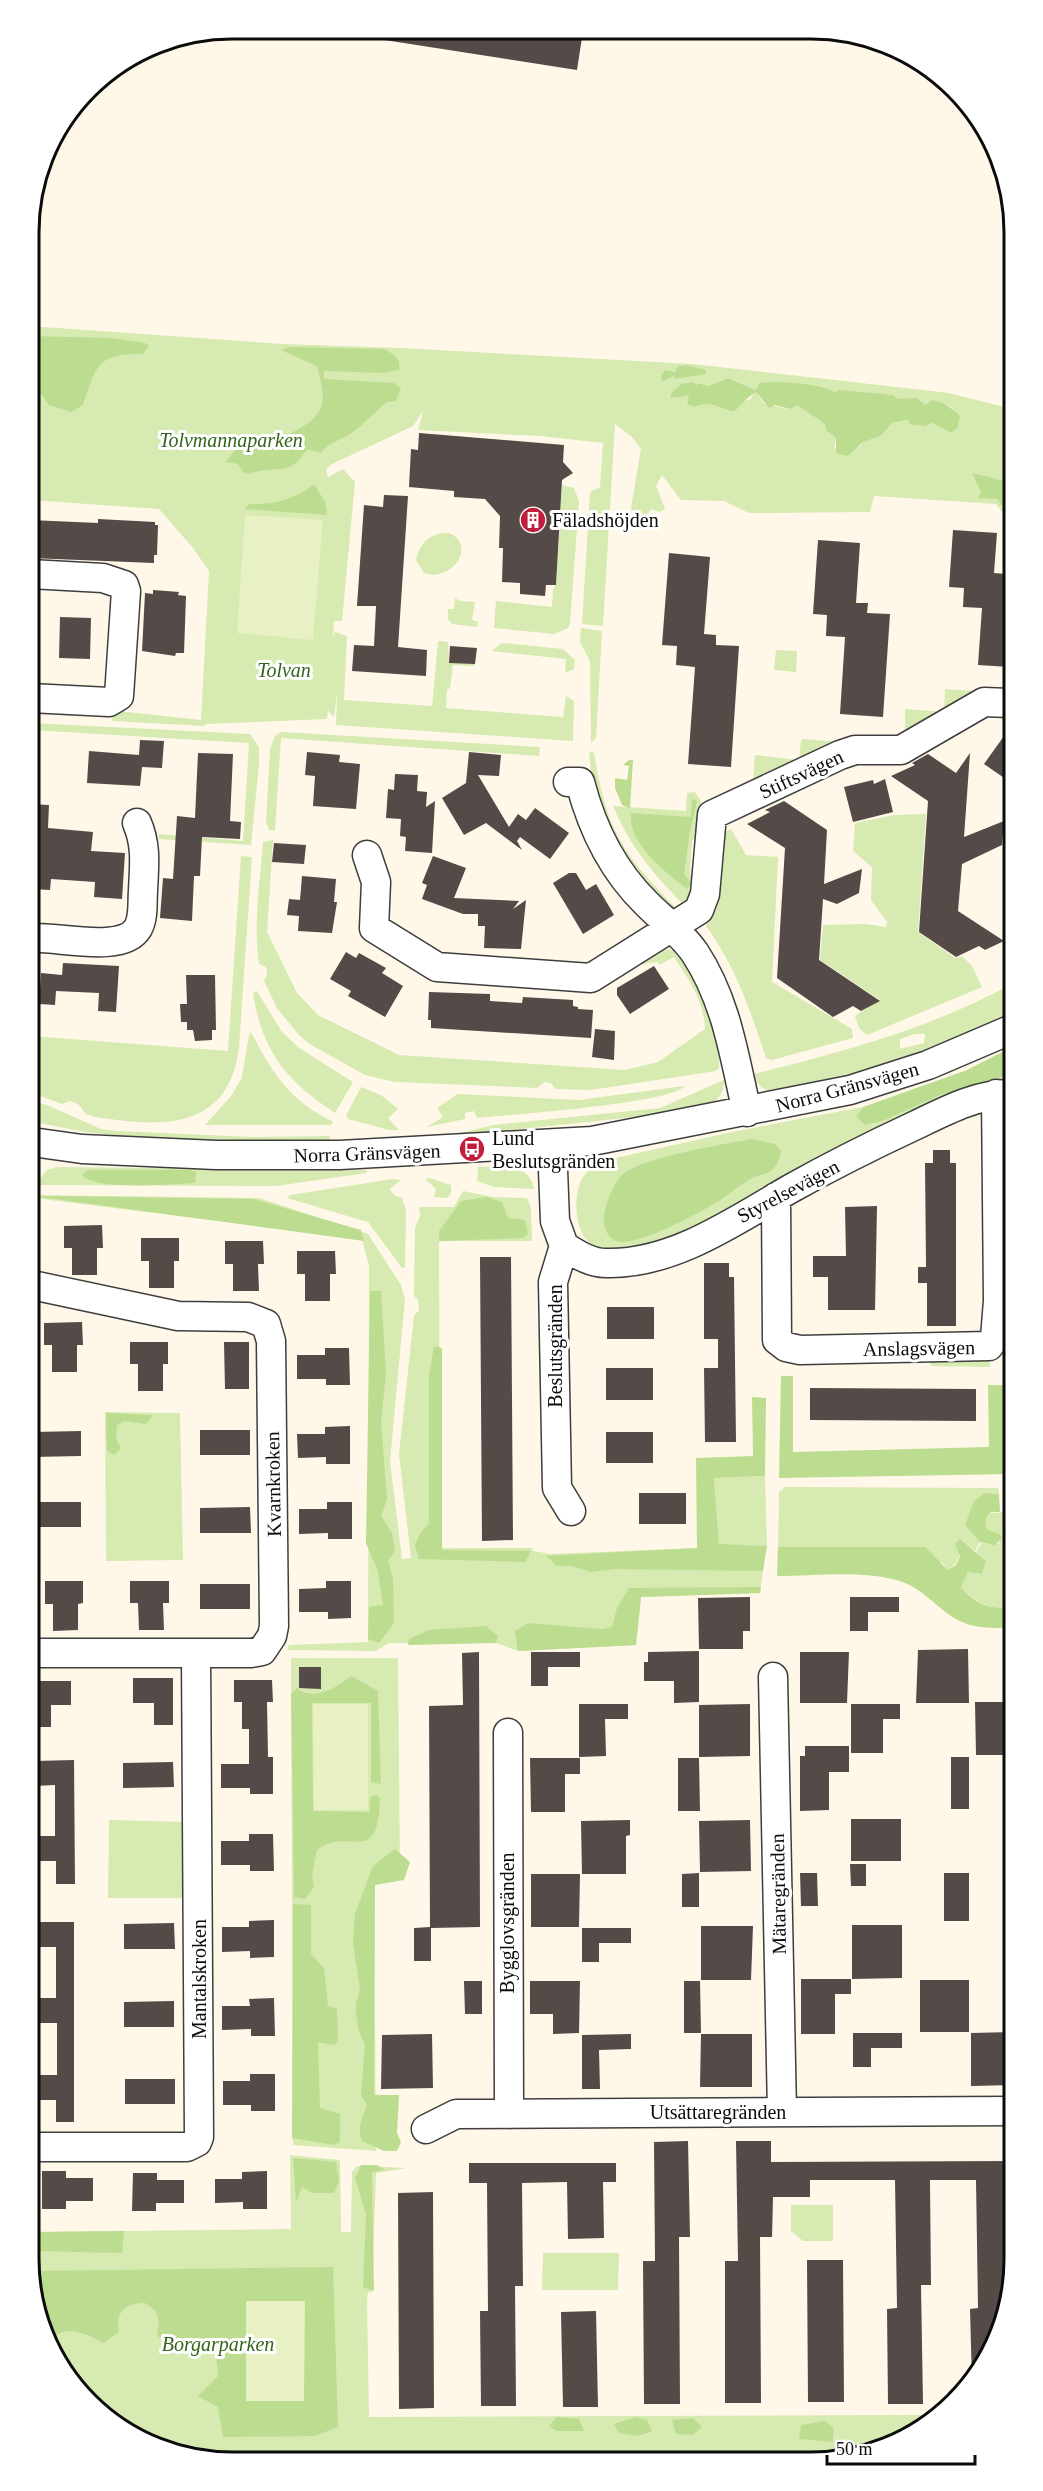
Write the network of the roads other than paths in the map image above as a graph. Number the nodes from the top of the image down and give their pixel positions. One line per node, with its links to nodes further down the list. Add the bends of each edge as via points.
1 (39, 574): 2 (street, via 103,578 124,585 126,591 119,696 109,702)
2 (39, 698)
3 (1004, 703): 7 (street, Stiftsvägen, via 984,702 901,750 855,750 840,755 712,815 703,904 691,917)
4 (568, 782): 7 (street, via 580,782 599,838 615,867 646,904)
5 (137, 823): 8 (street, via 145,854 142,913 133,934 114,942)
6 (367, 855): 7 (street, Stiftsvägen, via 376,882 374,928 437,967 591,978)
7 (672, 927): 11 (street, via 693,951 718,994)
8 (39, 938)
9 (1004, 1033): 11 (street, Norra Gränsvägen, via 890,1079)
10 (1003, 1094): 14 (street, Styrelsevägen, via 956,1106); 14 (street, Anslagsvägen, via 998,1301 995,1338 989,1346 812,1350 786,1347 777,1340)
11 (747, 1112): 13 (street, Norra Gränsvägen, via 592,1141)
12 (39, 1143): 13 (street, Norra Gränsvägen, via 82,1149 216,1155 340,1155)
13 (552, 1144): 15 (street, via 555,1221)
14 (776, 1197): 15 (street, Styrelsevägen, via 681,1247 640,1260 604,1263 580,1257)
15 (564, 1246): 17 (street, Beslutsgränden, via 553,1282 557,1488)
16 (39, 1286): 19 (street, Kvarnkroken, via 178,1316 258,1319 270,1333 272,1636 262,1651)
17 (572, 1511)
18 (39, 1653): 19 (street, Kvarnkroken)
19 (196, 1653): 26 (street, Mantalskroken, via 199,2137 187,2147)
20 (773, 1677): 23 (street, Mätaregränden)
21 (508, 1733): 24 (street, Bygglovsgränden)
22 (1004, 2110): 23 (street, Utsättaregränden)
23 (782, 2112): 24 (street, Utsättaregränden)
24 (509, 2114): 25 (street, Utsättaregränden, via 456,2114)
25 (426, 2128)
26 (39, 2147)

